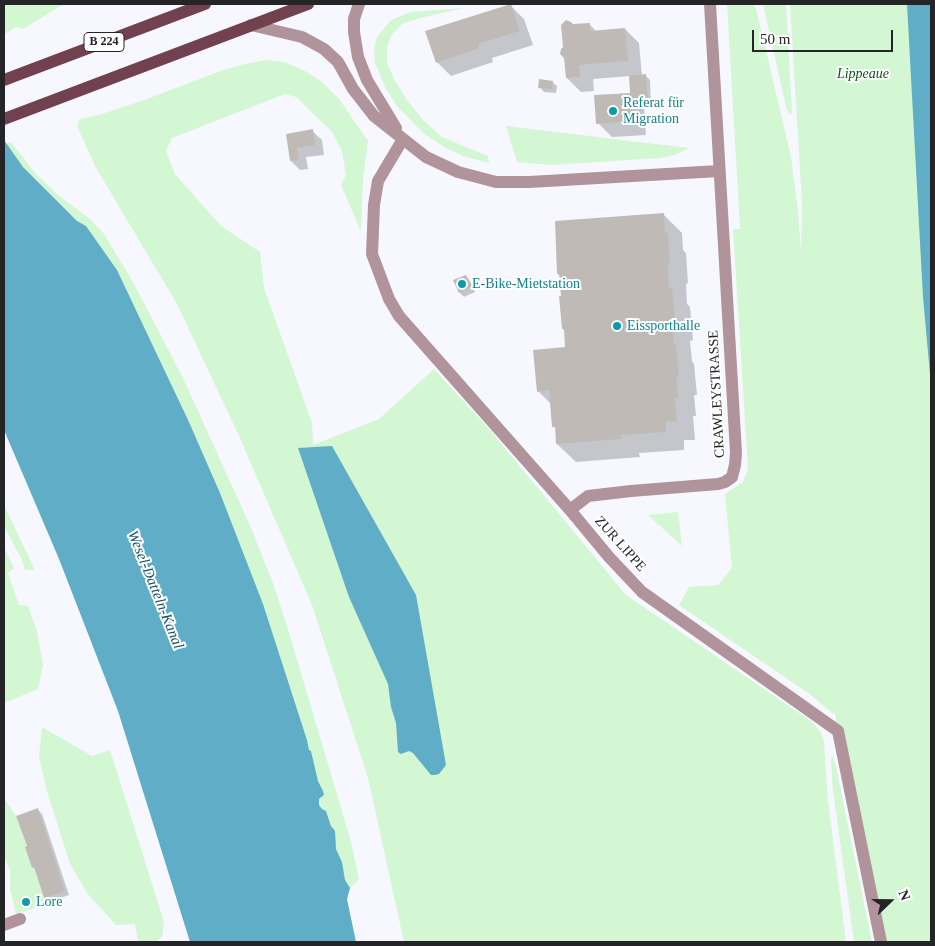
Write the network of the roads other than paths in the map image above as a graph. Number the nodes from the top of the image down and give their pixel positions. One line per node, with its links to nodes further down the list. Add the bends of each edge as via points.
1 (205, 4): 6 (main road, B 224)
2 (308, 4): 5 (main road)
3 (359, 4): 8 (street, via 354,19 358,57 367,80)
4 (710, 4): 9 (street, CRAWLEYSTRASSE)
5 (251, 25): 7 (main road); 8 (street, via 302,37 324,50 338,62 374,116)
6 (4, 80)
7 (4, 119)
8 (402, 139): 9 (street, via 426,157 458,172 496,182); 10 (street, ZUR LIPPE, via 378,181 374,205 372,254 389,299 399,316)
9 (719, 171): 10 (street, CRAWLEYSTRASSE, via 736,453 732,477 718,484 588,496)
10 (570, 510): 13 (street, ZUR LIPPE, via 642,592 838,731)
11 (20, 919): 12 (street)
12 (4, 925)
13 (881, 942)

